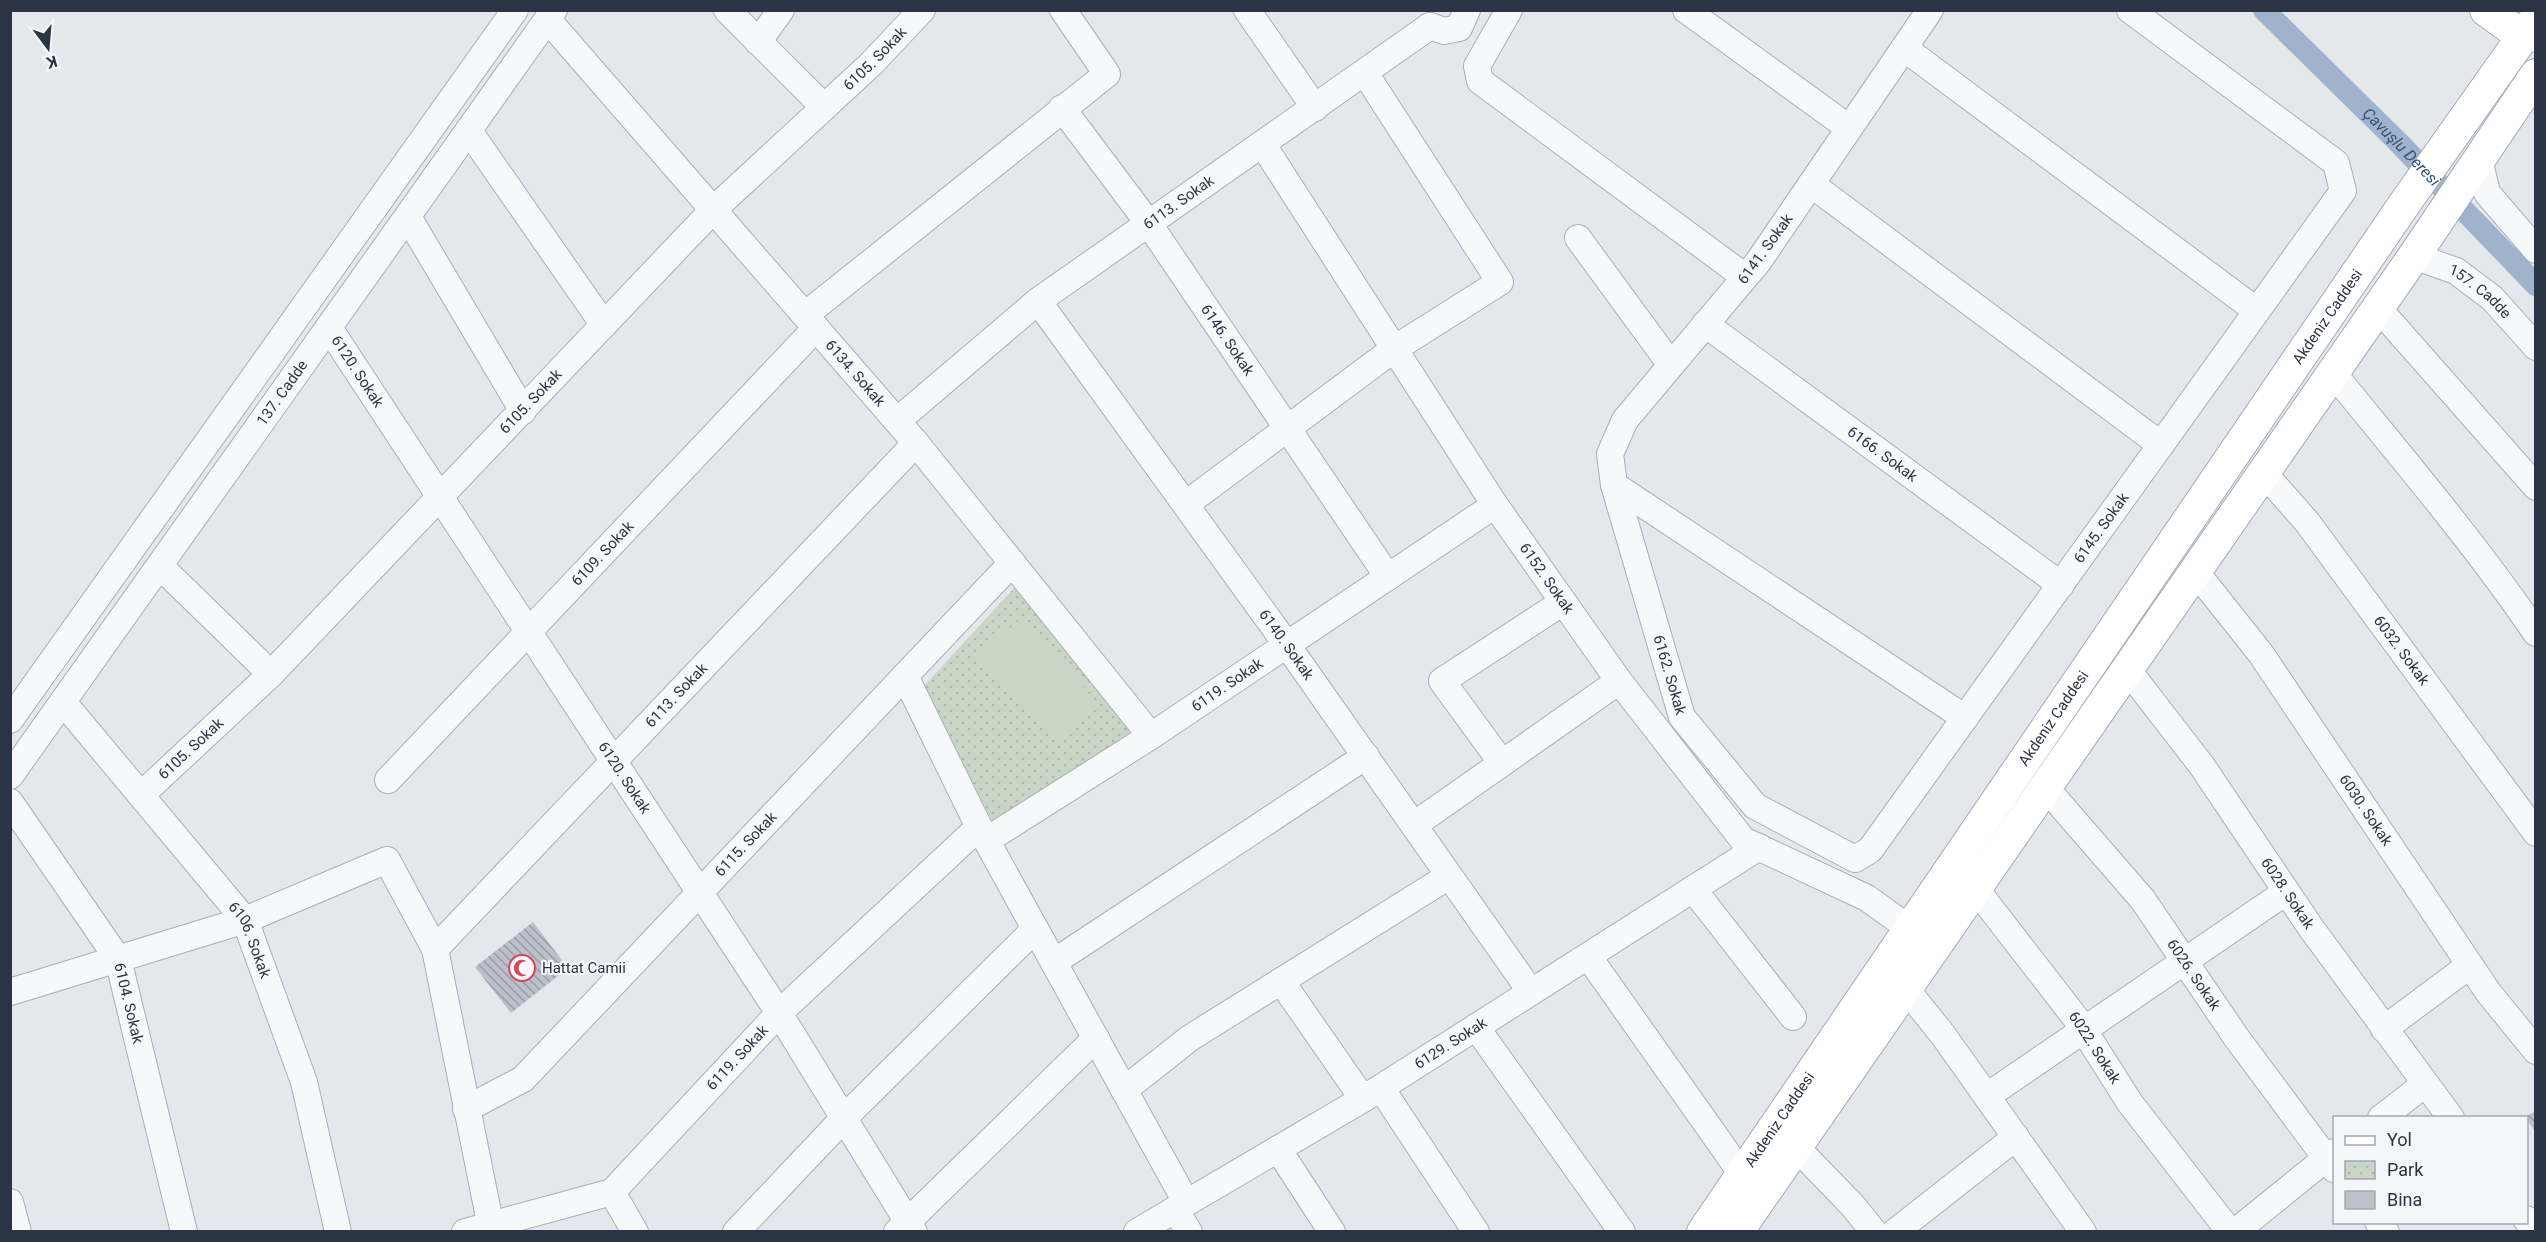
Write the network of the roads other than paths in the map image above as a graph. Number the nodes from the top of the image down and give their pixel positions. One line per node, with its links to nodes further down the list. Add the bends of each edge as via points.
1 (515, 10): 72 (street)
2 (727, 10): 16 (street)
3 (781, 10): 16 (street)
4 (922, 10): 20 (street, 6105. Sokak)
5 (1063, 10): 21 (street, 6109. Sokak, via 1107,74)
6 (1247, 10): 22 (street)
7 (1467, 10): 14 (street, 6113. Sokak, via 1459,28 1444,31)
8 (1509, 10): 34 (street, via 1477,66 1480,81)
9 (1686, 10): 23 (street)
10 (1930, 10): 17 (street, 6141. Sokak)
11 (2130, 10): 37 (street, 6145. Sokak, via 2336,163 2343,191)
12 (2486, 10): 15 (main road)
13 (551, 15): 24 (street, 137. Cadde); 28 (street, 6134. Sokak)
14 (1424, 18): 18 (street, 6113. Sokak)
15 (2531, 30): 87 (main road, Akdeniz Caddesi, via 2405,203)
16 (758, 42): 20 (street)
17 (1904, 48): 23 (street, 6141. Sokak); 37 (street)
18 (1365, 73): 22 (street, 6113. Sokak); 43 (street, via 1500,282)
19 (2535, 75): 26 (main road)
20 (824, 107): 28 (street, 6105. Sokak)
21 (1062, 108): 30 (street, 6146. Sokak); 38 (street, 6109. Sokak)
22 (1315, 108): 25 (street, 6113. Sokak)
23 (1849, 128): 27 (street, 6141. Sokak)
24 (469, 131): 29 (street, 137. Cadde); 40 (street)
25 (1263, 145): 30 (street, 6113. Sokak); 43 (street, 6152. Sokak)
26 (2479, 159): 32 (street, via 2487,193); 33 (main road, Akdeniz Caddesi)
27 (1811, 184): 34 (street, 6141. Sokak); 50 (street)
28 (713, 210): 38 (street, 6134. Sokak); 40 (street, 6105. Sokak)
29 (408, 217): 41 (street, 137. Cadde); 46 (street)
30 (1149, 224): 35 (street, 6113. Sokak); 48 (street, 6146. Sokak)
31 (1578, 238): 44 (street)
32 (2533, 243)
33 (2421, 245): 36 (main road, Akdeniz Caddesi); 42 (street, 157. Cadde, via 2492,298)
34 (1745, 277): 39 (street, 6141. Sokak)
35 (1038, 301): 47 (street, 6113. Sokak); 55 (street, 6140. Sokak)
36 (2378, 308): 45 (main road, Akdeniz Caddesi); 53 (street)
37 (2257, 311): 50 (street, 6145. Sokak)
38 (810, 321): 47 (street, 6134. Sokak); 63 (street, 6109. Sokak)
39 (1705, 324): 44 (street, 6141. Sokak); 61 (street, 6166. Sokak)
40 (604, 325): 46 (street, 6105. Sokak)
41 (329, 328): 54 (street, 6120. Sokak); 58 (street, 137. Cadde)
42 (2535, 347)
43 (1394, 349): 48 (street); 56 (street, 6152. Sokak)
44 (1671, 365): 52 (street, 6141. Sokak, via 1625,420 1610,454)
45 (2333, 372): 51 (main road, Akdeniz Caddesi); 64 (street, via 2507,591)
46 (523, 411): 54 (street, 6105. Sokak)
47 (897, 421): 49 (street, 6134. Sokak)
48 (1287, 429): 55 (street); 60 (street, 6146. Sokak)
49 (916, 443): 57 (street, 6134. Sokak); 75 (street, 6113. Sokak)
50 (2161, 445): 61 (street, 6145. Sokak)
51 (2263, 472): 59 (main road, Akdeniz Caddesi); 84 (street, 6032. Sokak, via 2307,522)
52 (1614, 485): 71 (street); 86 (street, 6162. Sokak, via 1682,717 1755,806)
53 (2535, 487)
54 (441, 496): 63 (street, 6120. Sokak); 67 (street, 6105. Sokak)
55 (1186, 504): 65 (street, 6140. Sokak)
56 (1495, 506): 60 (street, 6119. Sokak); 62 (street, 6152. Sokak)
57 (1012, 562): 68 (street, 6115. Sokak); 73 (street, 6134. Sokak)
58 (160, 566): 67 (street); 70 (street, 137. Cadde)
59 (2195, 571): 66 (main road, Akdeniz Caddesi); 101 (street, 6030. Sokak, via 2261,654)
60 (1388, 577): 65 (street, 6119. Sokak)
61 (2061, 585): 71 (street, 6145. Sokak)
62 (1563, 602): 69 (street, 6152. Sokak); 76 (street, via 1442,681)
63 (530, 633): 75 (street, 6120. Sokak); 78 (street, 6109. Sokak)
64 (2535, 633)
65 (1287, 645): 73 (street, 6119. Sokak); 74 (street, 6140. Sokak)
66 (2127, 669): 79 (main road, Akdeniz Caddesi); 91 (street, 6028. Sokak, via 2202,766)
67 (271, 674): 80 (street, 6105. Sokak)
68 (905, 676): 83 (street); 92 (street, 6115. Sokak)
69 (1619, 681): 76 (street); 85 (street, 6152. Sokak, via 1743,840)
70 (63, 702): 77 (street, 137. Cadde); 80 (street, 6106. Sokak)
71 (1965, 718): 86 (street, 6145. Sokak, via 1870,850)
72 (10, 720)
73 (1151, 736): 83 (street, 6119. Sokak)
74 (1366, 756): 82 (street, 6140. Sokak); 99 (street)
75 (613, 761): 92 (street, 6120. Sokak); 96 (street, 6113. Sokak)
76 (1502, 763): 82 (street)
77 (10, 776)
78 (388, 780)
79 (2045, 787): 89 (main road, Akdeniz Caddesi); 100 (street, 6026. Sokak, via 2143,900)
80 (141, 795): 93 (street, 6106. Sokak)
81 (10, 802): 98 (street, 6104. Sokak)
82 (1414, 825): 88 (street, 6140. Sokak)
83 (983, 833): 94 (street); 106 (street, 6119. Sokak)
84 (2535, 833)
85 (1759, 847): 90 (street, 6129. Sokak); 95 (street, 6152. Sokak, via 1867,898)
86 (1855, 859)
87 (1953, 867): 89 (street, 6022. Sokak); 95 (main road, Akdeniz Caddesi)
88 (1449, 876): 102 (street); 105 (street, 6140. Sokak)
89 (1975, 888): 103 (main road, Akdeniz Caddesi); 110 (street, 6022. Sokak)
90 (1693, 889): 97 (street, 6129. Sokak); 107 (street)
91 (2286, 892): 100 (street); 109 (street, 6028. Sokak)
92 (699, 893): 106 (street, 6120. Sokak); 117 (street, 6115. Sokak, via 523,1079)
93 (246, 920): 96 (street, via 387,860); 98 (street); 134 (street, 6106. Sokak, via 304,1082)
94 (1035, 929): 99 (street); 120 (street)
95 (1910, 929): 125 (main road, Akdeniz Caddesi)
96 (435, 949): 117 (street)
97 (1588, 956): 105 (street, 6129. Sokak); 125 (street)
98 (117, 959): 104 (street); 133 (street, 6104. Sokak)
99 (1054, 962): 111 (street)
100 (2185, 962): 110 (street); 124 (street, 6026. Sokak, via 2236,1037)
101 (2470, 965): 109 (street); 112 (street, 6030. Sokak)
102 (1281, 981): 114 (street, via 1190,1038); 115 (street)
103 (1906, 988): 116 (street); 122 (main road, Akdeniz Caddesi)
104 (10, 992)
105 (1531, 992): 108 (street, 6129. Sokak)
106 (779, 1013): 120 (street, 6120. Sokak); 126 (street, 6119. Sokak)
107 (1793, 1017)
108 (1476, 1027): 115 (street, 6129. Sokak); 142 (street)
109 (2384, 1029): 113 (street, 6028. Sokak)
110 (2084, 1030): 116 (street); 147 (street, 6022. Sokak, via 2130,1103)
111 (1096, 1038): 114 (street); 131 (street)
112 (2535, 1052)
113 (2425, 1084): 118 (street); 119 (street, 6028. Sokak)
114 (1124, 1090): 128 (street)
115 (1372, 1094): 123 (street, 6129. Sokak); 141 (street)
116 (1987, 1096): 121 (street)
117 (466, 1109): 130 (street)
118 (2384, 1116)
119 (2449, 1116)
120 (844, 1118): 131 (street, 6120. Sokak); 137 (street)
121 (2016, 1137): 129 (street); 146 (street)
122 (1796, 1147): 144 (main road, Akdeniz Caddesi); 145 (street)
123 (1278, 1149): 128 (street, 6129. Sokak); 140 (street)
124 (2332, 1160): 148 (street)
125 (1743, 1174): 143 (main road, Akdeniz Caddesi)
126 (612, 1192): 130 (street); 136 (street)
127 (10, 1202): 132 (street)
128 (1181, 1206): 138 (street, 6129. Sokak); 139 (street)
129 (2071, 1226)
130 (491, 1228): 135 (street)
131 (906, 1228)
132 (18, 1232)
133 (184, 1232)
134 (338, 1232)
135 (465, 1232)
136 (635, 1232)
137 (736, 1232)
138 (1137, 1232)
139 (1189, 1232)
140 (1332, 1232)
141 (1476, 1232)
142 (1622, 1232)
143 (1703, 1232)
144 (1737, 1232)
145 (1874, 1232)
146 (1895, 1232)
147 (2230, 1232)
148 (2235, 1232)

